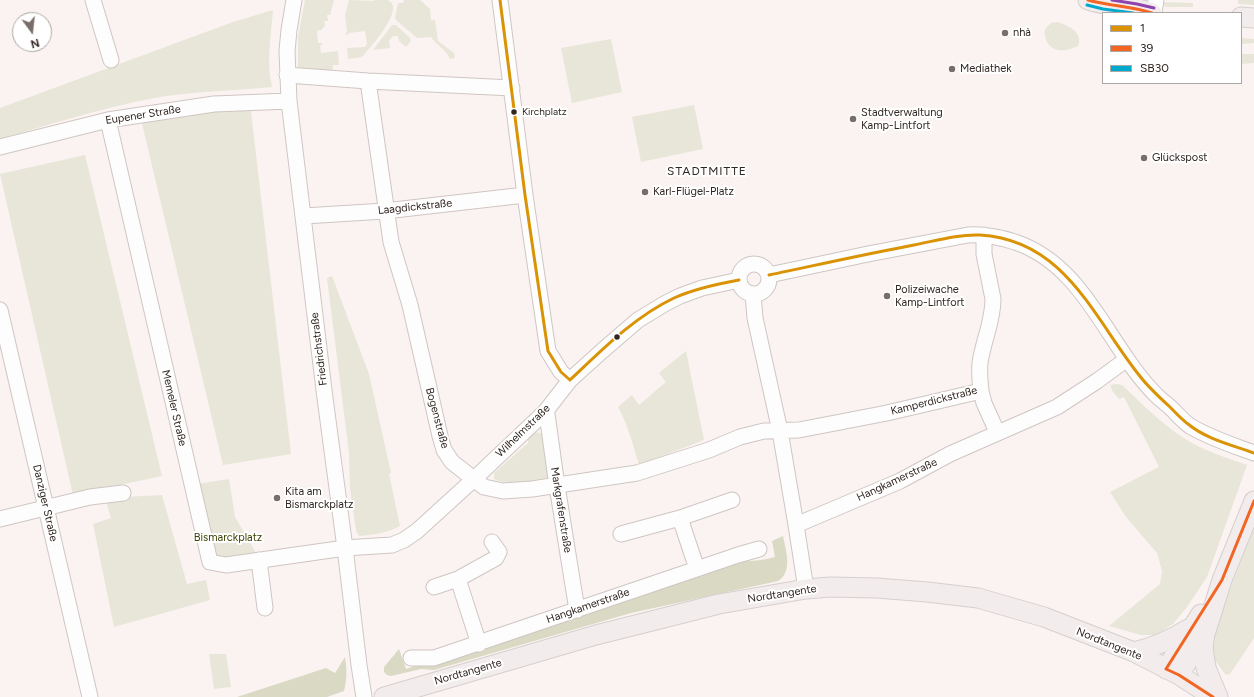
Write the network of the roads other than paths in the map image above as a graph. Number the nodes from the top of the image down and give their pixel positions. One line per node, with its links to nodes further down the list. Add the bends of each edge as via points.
1 (94, 0): 12 (street)
2 (294, 0): 13 (street, Friedrichstraße, via 289,30)
3 (500, 0): 15 (street)
4 (1074, 0): 7 (main road)
5 (1088, 0): 8 (main road)
6 (1156, 0): 9 (street)
7 (1114, 12)
8 (1149, 12)
9 (1153, 12)
10 (1242, 17): 11 (main road)
11 (1254, 18)
12 (111, 60)
13 (287, 75): 14 (street); 16 (street, Friedrichstraße)
14 (368, 82): 15 (street); 20 (street, Bogenstraße)
15 (512, 88): 19 (street)
16 (289, 101): 17 (street, Eupener Straße, via 214,104); 21 (street, Friedrichstraße)
17 (108, 120): 18 (street, Eupener Straße); 49 (street, Memeler Straße, via 210,562 226,565)
18 (0, 147)
19 (525, 194): 20 (street, Laagdickstraße); 28 (street, via 548,351 561,372)
20 (385, 211): 21 (street, Laagdickstraße); 36 (street, Bogenstraße, via 444,450 452,462)
21 (304, 216): 47 (street, Friedrichstraße)
22 (984, 235): 23 (street, via 953,237); 27 (street, via 996,236 1026,246 1058,266 1084,295); 29 (street, Kamperdickstraße, via 993,306 980,361)
23 (769, 276): 24 (street, via 762,266 750,264 744,267); 25 (street, via 766,289)
24 (738, 280): 25 (street, via 744,290); 28 (street, Wilhelmstraße, via 696,290 666,303 638,320)
25 (753, 294): 32 (street, via 755,318)
26 (0, 310): 41 (street, Danziger Straße)
27 (1127, 359): 30 (street, via 1156,395); 33 (street, Hangkamerstraße, via 1057,407)
28 (570, 380): 31 (street, Wilhelmstraße)
29 (981, 391): 32 (street, Kamperdickstraße, via 887,413 799,430); 33 (street)
30 (1172, 409): 34 (street, via 1218,432); 35 (street, via 1189,425 1208,436)
31 (545, 412): 36 (street, Wilhelmstraße); 37 (street, Markgrafenstraße)
32 (780, 431): 37 (street, Bogenstraße, via 764,431 740,437 709,450 637,473); 44 (street)
33 (997, 432): 44 (street, Hangkamerstraße, via 900,481)
34 (1254, 445)
35 (1254, 453)
36 (473, 480): 37 (street, Bogenstraße, via 484,487 503,491); 47 (street, Wilhelmstraße, via 404,540 392,545)
37 (557, 486): 55 (street, Markgrafenstraße)
38 (123, 493): 41 (street)
39 (732, 500): 42 (street)
40 (1254, 501): 56 (main road)
41 (46, 507): 43 (street); 61 (street, Danziger Straße)
42 (680, 518): 45 (street); 50 (street)
43 (0, 519)
44 (796, 525): 53 (street)
45 (621, 534)
46 (492, 542): 51 (street, via 499,552 496,558)
47 (345, 548): 49 (street, Memeler Straße); 62 (street, Friedrichstraße)
48 (759, 549): 50 (street, Hangkamerstraße)
49 (259, 560): 54 (street)
50 (697, 569): 55 (street, Hangkamerstraße)
51 (458, 579): 52 (street); 57 (street)
52 (434, 586)
53 (806, 589): 58 (main road, Nordtangente, via 877,588 978,598 1044,617); 63 (main road, Nordtangente, via 719,604 596,635)
54 (265, 608)
55 (577, 610): 57 (street, Hangkamerstraße)
56 (1200, 628): 58 (main road, via 1152,648); 60 (main road); 65 (main road, via 1206,668)
57 (479, 644): 59 (street, Hangkamerstraße, via 434,658)
58 (1134, 652): 60 (main road, Nordtangente)
59 (411, 658)
60 (1172, 672): 64 (main road, Nordtangente)
61 (90, 697)
62 (364, 697)
63 (384, 697)
64 (1213, 697)
65 (1218, 697)

